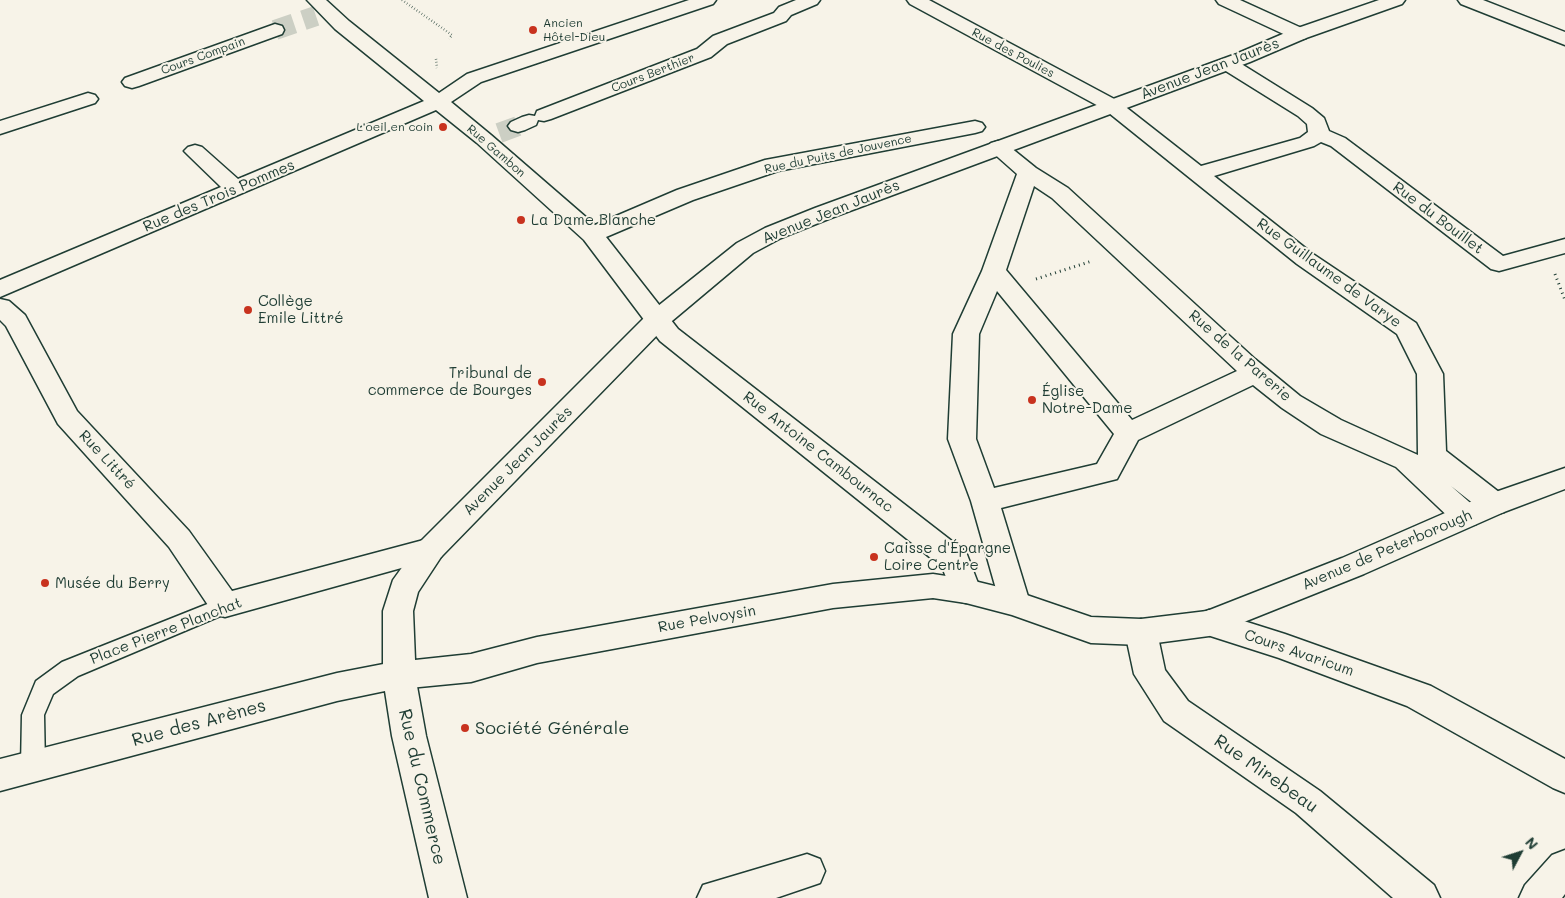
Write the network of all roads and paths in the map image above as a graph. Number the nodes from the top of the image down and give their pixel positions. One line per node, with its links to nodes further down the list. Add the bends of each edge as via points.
1 (402, 0): 12 (path, via 452,35)
2 (706, 0): 16 (street, Rue des Trois Pommes, via 474,78)
3 (811, 0): 19 (street, Cours Berthier, via 785,10 780,17 720,40 704,53)
4 (916, 0): 17 (street, Rue des Poulies)
5 (1224, 0): 10 (street)
6 (1396, 0): 10 (street, Avenue Jean Jaurès)
7 (1468, 0): 11 (street)
8 (320, 9): 16 (street, Rue Gambon)
9 (275, 30): 14 (street, Cours Compain)
10 (1298, 34): 13 (street, Avenue Jean Jaurès)
11 (1565, 39)
12 (449, 40)
13 (1228, 64): 17 (street, Avenue Jean Jaurès); 21 (street, via 1305,112 1317,122)
14 (132, 82)
15 (88, 99): 20 (street)
16 (438, 102): 19 (street, Rue Gambon); 26 (street, Rue des Trois Pommes)
17 (1111, 106): 22 (street, Avenue Jean Jaurès); 25 (street, Rue Guillaume de Varye)
18 (976, 126): 27 (street, Rue du Puits de Jouvence, via 773,165 685,195)
19 (515, 127): 27 (street, Rue Gambon)
20 (0, 128)
21 (1320, 134): 25 (street, via 1307,142); 28 (street, Rue du Bouillet, via 1338,142 1499,264)
22 (998, 147): 24 (street, Rue de la Parerie); 35 (street, Avenue Jean Jaurès, via 773,233 745,248)
23 (194, 151): 26 (street)
24 (1028, 174): 29 (street, Rue de la Parerie, via 1060,194); 31 (street)
25 (1198, 174): 40 (street, Rue Guillaume de Varye, via 1305,259 1407,329 1430,374 1432,455)
26 (236, 189): 32 (street, Rue des Trois Pommes)
27 (592, 235): 35 (street, Rue Gambon)
28 (1565, 246)
29 (1124, 251): 31 (path); 36 (street, Rue de la Parerie)
30 (1553, 268): 33 (path)
31 (1002, 279): 37 (street); 39 (street, via 966,334 962,439)
32 (0, 289)
33 (1565, 300)
34 (0, 307): 45 (street, Rue Littré, via 16,321 67,417 179,539)
35 (657, 320): 42 (street, Avenue Jean Jaurès); 43 (street, Rue Antoine Cambournac, via 669,335 955,560)
36 (1255, 373): 37 (street); 41 (street, Rue de la Parerie, via 1291,402 1331,427 1406,460)
37 (1128, 433): 39 (street, via 1107,472)
38 (1565, 478): 40 (street, Avenue de Peterborough)
39 (984, 501): 44 (street)
40 (1494, 504): 41 (street, Avenue de Peterborough)
41 (1466, 516): 46 (street, Avenue de Peterborough, via 1353,566)
42 (430, 549): 45 (street, Place Pierre Planchat); 48 (street, Avenue Jean Jaurès, via 404,589 398,611)
43 (966, 592): 44 (street, Rue Pelvoysin); 48 (street, Rue Pelvoysin, via 933,586 832,596 537,650 471,668)
44 (1015, 603): 47 (street, Cours Avaricum, via 1091,630)
45 (225, 605): 49 (lane, Place Pierre Planchat, via 70,669 44,688 32,715)
46 (1210, 623): 47 (street, Cours Avaricum); 51 (street, Cours Avaricum, via 1419,696)
47 (1141, 632): 56 (street, Rue Mirebeau, via 1150,674 1176,712 1308,802)
48 (399, 675): 49 (street, Rue des Arènes, via 337,687); 54 (street, Rue du Commerce, via 409,736)
49 (33, 767): 50 (street, Rue des Arènes)
50 (0, 775)
51 (1565, 777)
52 (1565, 867): 57 (street)
53 (806, 871): 55 (street)
54 (448, 898)
55 (716, 898)
56 (1421, 898)
57 (1538, 898)

